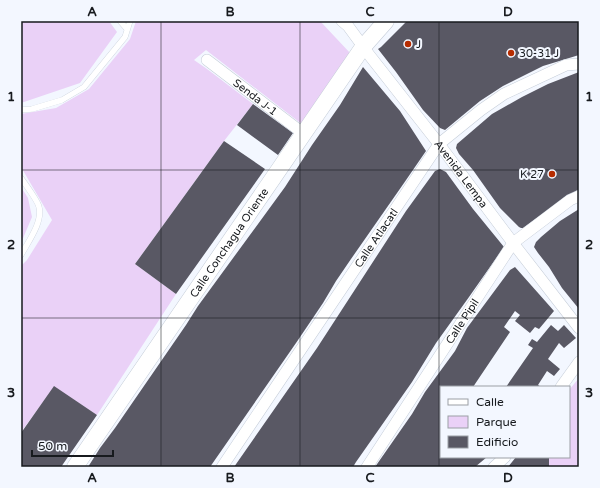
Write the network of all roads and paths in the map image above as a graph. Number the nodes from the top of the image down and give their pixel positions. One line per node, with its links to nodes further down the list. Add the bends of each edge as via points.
1 (120, 21): 5 (lane)
2 (130, 21): 5 (lane)
3 (342, 21): 6 (street, Avenida Lempa)
4 (386, 21): 6 (main road, Calle Conchagua Oriente)
5 (127, 29): 9 (lane, via 125,37 84,87 62,100)
6 (363, 47): 10 (main road, Calle Conchagua Oriente); 11 (street, Avenida Lempa)
7 (207, 60): 10 (street, Senda J-1)
8 (579, 64): 11 (street, Calle Atlacatl, via 566,65 504,94)
9 (21, 110)
10 (304, 134): 20 (main road, Calle Conchagua Oriente)
11 (439, 144): 14 (street, Avenida Lempa); 21 (street, Calle Atlacatl)
12 (21, 178): 15 (lane, via 39,206 40,216)
13 (579, 196): 14 (street, Calle Pipil, via 570,200)
14 (513, 244): 16 (street, Avenida Lempa); 22 (street, Calle Pipil)
15 (21, 255)
16 (579, 328)
17 (579, 362): 18 (street)
18 (561, 386)
19 (504, 458): 23 (street)
20 (75, 467)
21 (222, 467)
22 (367, 467)
23 (494, 467)

